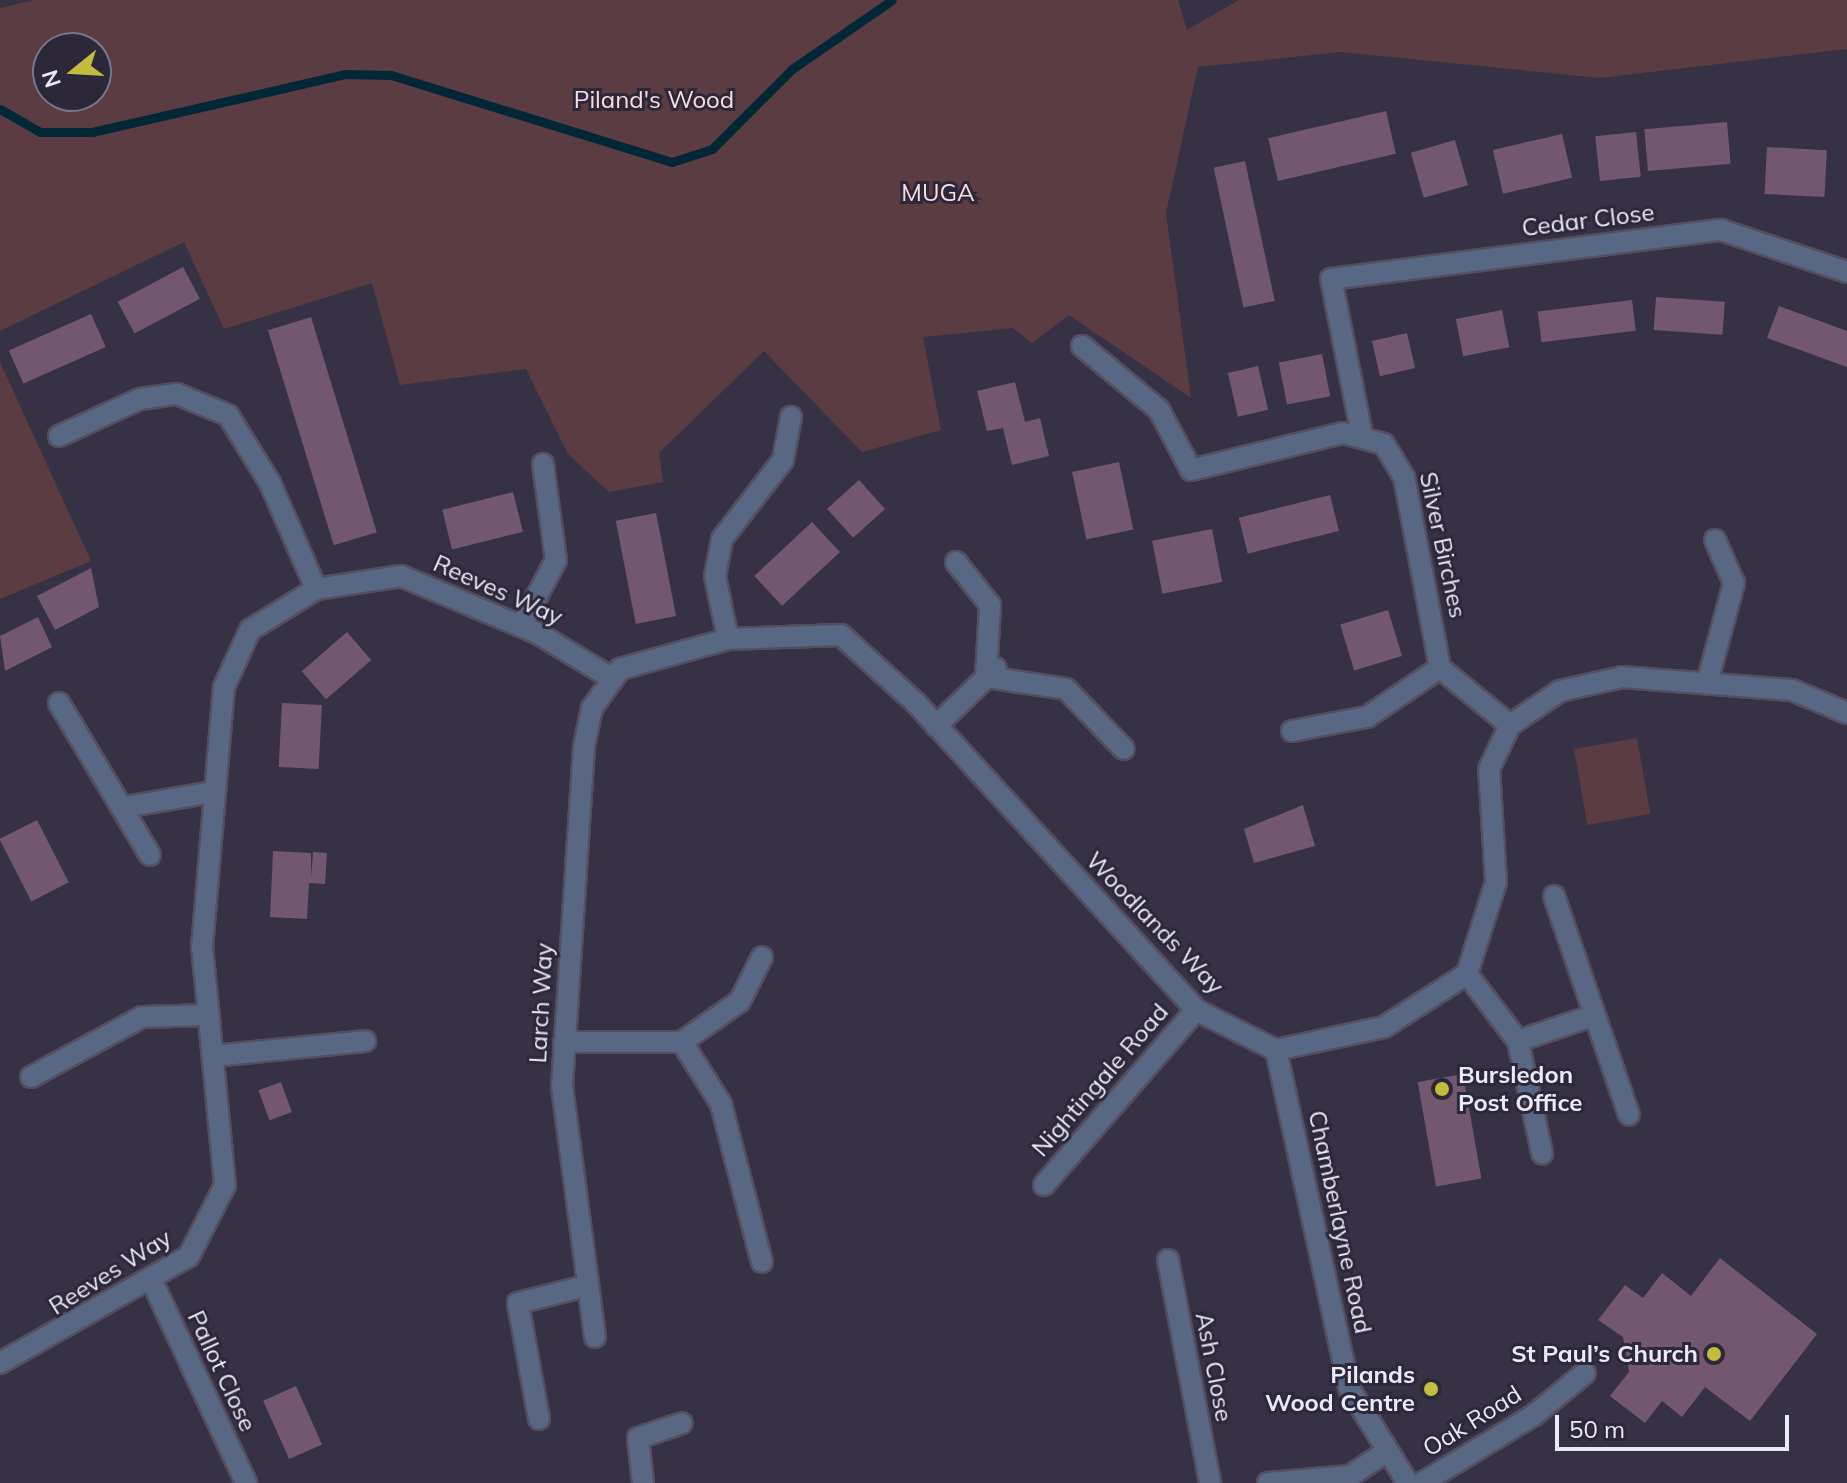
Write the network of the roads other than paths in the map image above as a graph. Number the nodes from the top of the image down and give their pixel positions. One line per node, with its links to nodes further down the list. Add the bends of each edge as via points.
1 (1847, 272): 4 (street, Cedar Close, via 1721,230 1331,279)
2 (1082, 346): 4 (street, via 1159,410 1191,470 1311,439)
3 (791, 417): 11 (street, via 783,460 722,539 715,576)
4 (1362, 435): 12 (street, Silver Birches, via 1384,444 1404,477)
5 (59, 436): 9 (street, via 140,399 177,394 228,415 270,483)
6 (543, 464): 10 (street, via 556,560)
7 (1715, 540): 15 (street, via 1734,583)
8 (956, 562): 13 (street, via 990,605)
9 (316, 589): 10 (street, Reeves Way, via 401,576); 22 (street, Reeves Way, via 250,630 224,687)
10 (521, 626): 14 (street, Reeves Way)
11 (728, 639): 14 (street, Woodlands Way); 19 (street, Woodlands Way, via 841,635)
12 (1440, 668): 18 (street); 20 (street, via 1367,717)
13 (993, 670): 19 (street); 21 (street, via 1066,689)
14 (610, 677): 33 (street, Larch Way, via 592,708 584,746)
15 (1707, 683): 17 (street, via 1792,690); 18 (street, via 1622,677 1575,687)
16 (59, 703): 23 (street)
17 (1847, 713)
18 (1510, 725): 27 (street, via 1489,769 1496,882)
19 (936, 726): 28 (street, Woodlands Way)
20 (1292, 731)
21 (1124, 749)
22 (212, 792): 23 (street); 29 (street, Reeves Way, via 202,948)
23 (125, 807): 24 (street)
24 (150, 855)
25 (1554, 896): 30 (street)
26 (762, 957): 34 (street, via 740,1001)
27 (1467, 974): 32 (street); 35 (street, via 1384,1027)
28 (1196, 1010): 35 (street, Woodlands Way); 40 (street, Nightingale Road)
29 (209, 1015): 36 (street, Reeves Way); 37 (street, via 142,1017)
30 (1592, 1016): 32 (street); 38 (street)
31 (365, 1041): 36 (street)
32 (1518, 1041): 39 (street)
33 (564, 1042): 34 (street); 44 (street, Larch Way, via 563,1101)
34 (682, 1042): 42 (street, via 721,1104)
35 (1276, 1050): 50 (street, Chamberlayne Road, via 1349,1388)
36 (213, 1056): 43 (street, Reeves Way, via 225,1185 189,1256)
37 (31, 1077)
38 (1629, 1115)
39 (1542, 1153)
40 (1044, 1185)
41 (1168, 1260): 53 (street, Ash Close)
42 (762, 1262)
43 (152, 1281): 46 (street, Reeves Way); 51 (street, Pallot Close)
44 (586, 1286): 45 (street, Larch Way); 48 (street, via 518,1303)
45 (595, 1337)
46 (0, 1363)
47 (1585, 1373): 56 (street, Oak Road, via 1534,1415)
48 (539, 1419)
49 (682, 1423): 52 (street, via 638,1438)
50 (1387, 1451): 54 (street, Oak Road, via 1350,1476); 55 (street, Chamberlayne Road)
51 (246, 1483)
52 (643, 1483)
53 (1210, 1483)
54 (1268, 1483)
55 (1408, 1483)
56 (1422, 1483)

